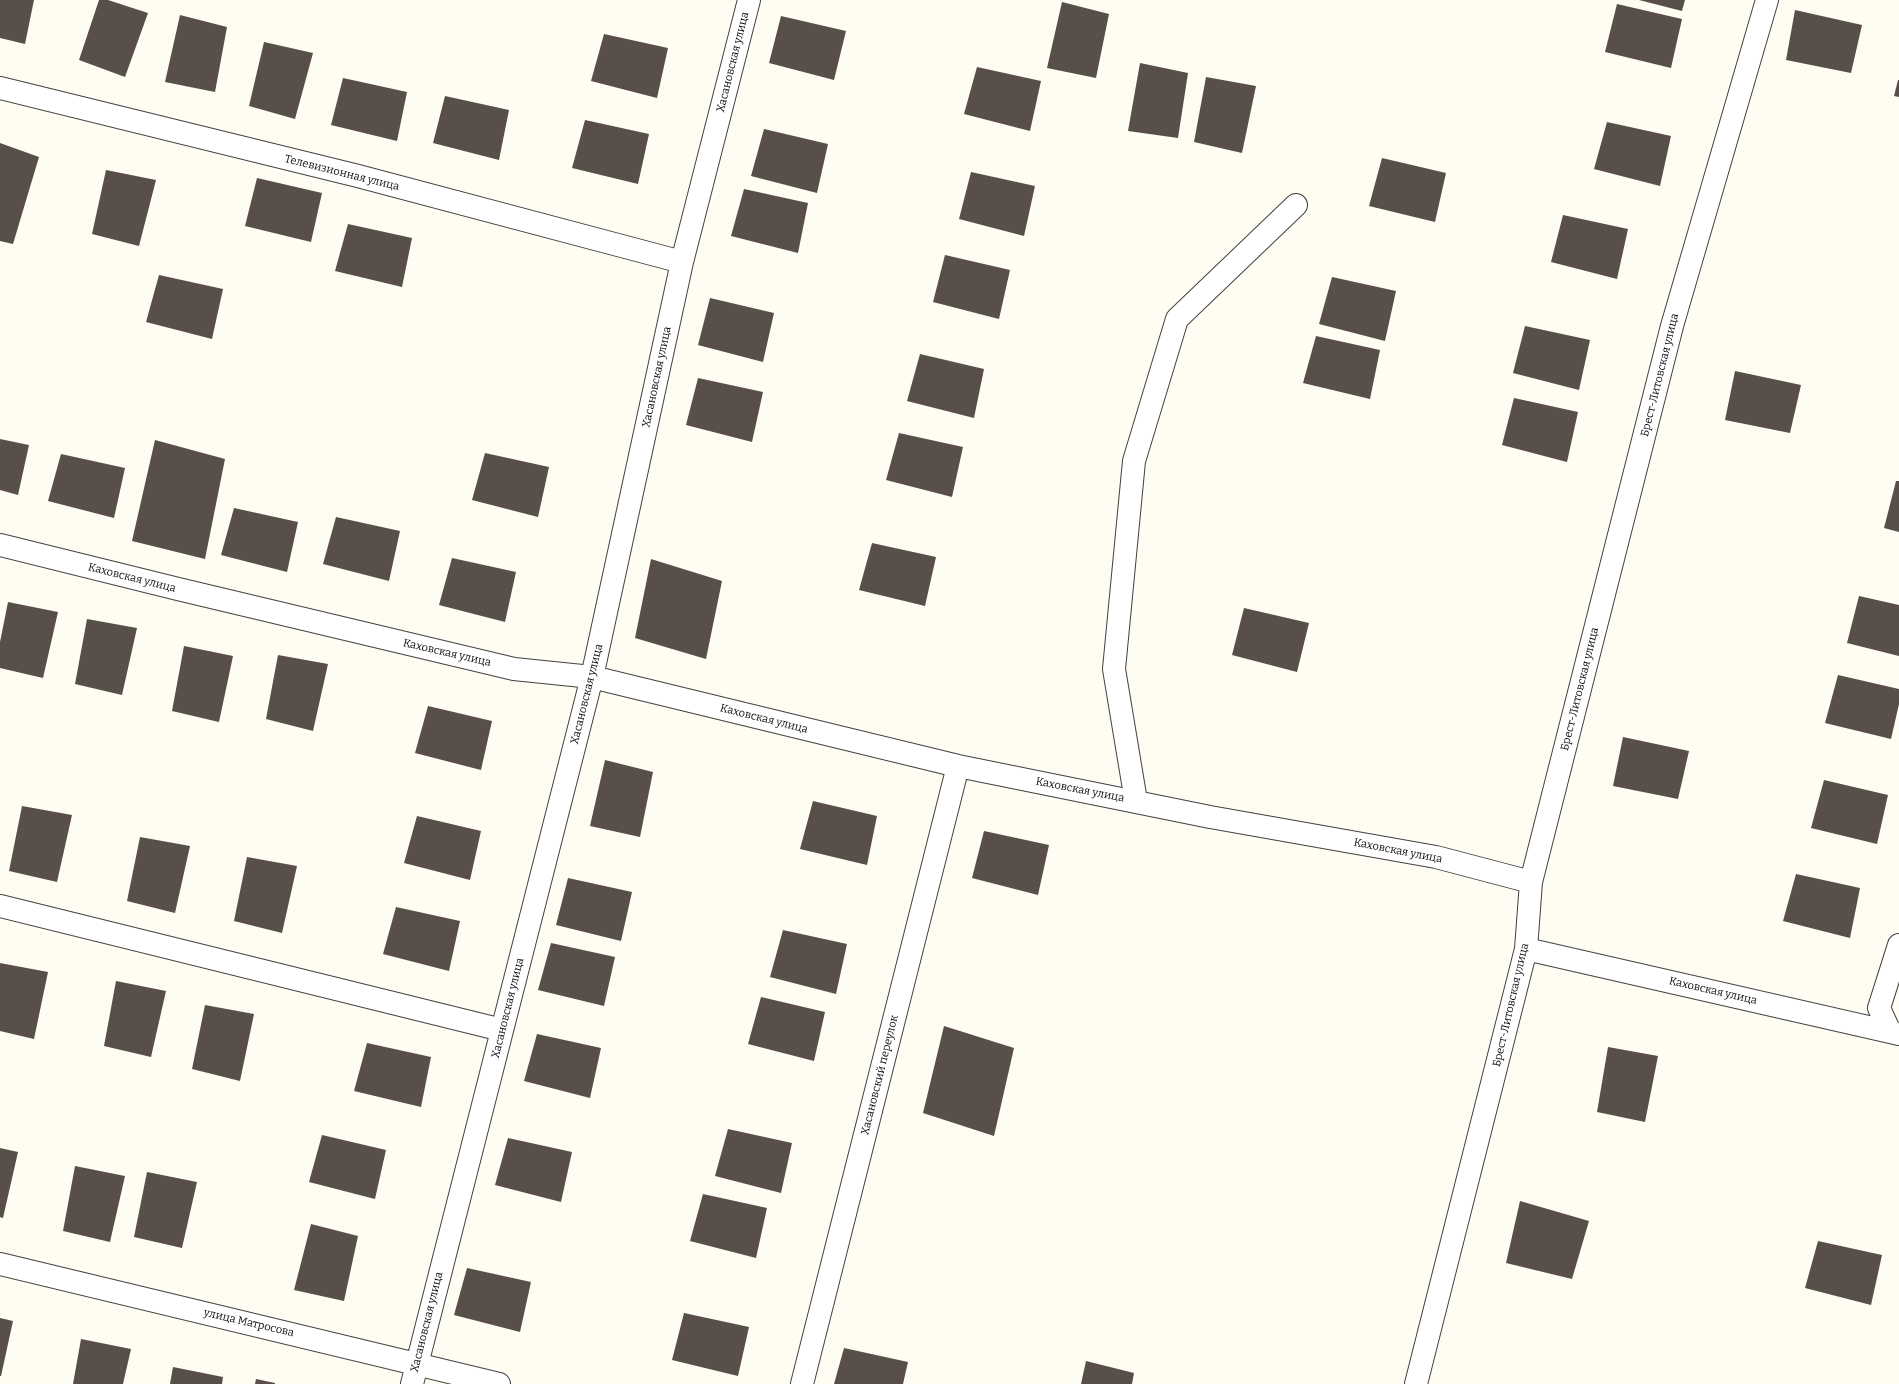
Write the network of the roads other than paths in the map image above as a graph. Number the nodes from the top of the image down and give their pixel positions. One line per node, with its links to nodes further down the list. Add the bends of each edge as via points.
1 (749, 0): 5 (street, Хасановская улица)
2 (1767, 0): 10 (street, Брест-Литовская улица, via 1672,326)
3 (0, 88): 5 (street, Телевизионная улица, via 358,176)
4 (1296, 205): 9 (street, via 1177,319 1134,461 1114,669)
5 (682, 262): 7 (street, Хасановская улица)
6 (0, 545): 7 (street, Каховская улица, via 178,590 514,669)
7 (592, 677): 8 (street, Каховская улица); 14 (street, Хасановская улица)
8 (958, 766): 9 (street, Каховская улица); 20 (street, Хасановский переулок)
9 (1136, 801): 10 (street, Каховская улица, via 1210,817 1436,857)
10 (1531, 882): 13 (street, Брест-Литовская улица)
11 (0, 906): 14 (street)
12 (1899, 945): 15 (street, via 1879,1008)
13 (1526, 949): 15 (street, Каховская улица); 21 (street, Брест-Литовская улица)
14 (502, 1030): 17 (street, Хасановская улица)
15 (1895, 1033)
16 (0, 1264): 17 (street, улица Матросова)
17 (417, 1363): 18 (street, Хасановская улица); 19 (street, улица Матросова)
18 (412, 1384)
19 (499, 1384)
20 (802, 1384)
21 (1416, 1384)

